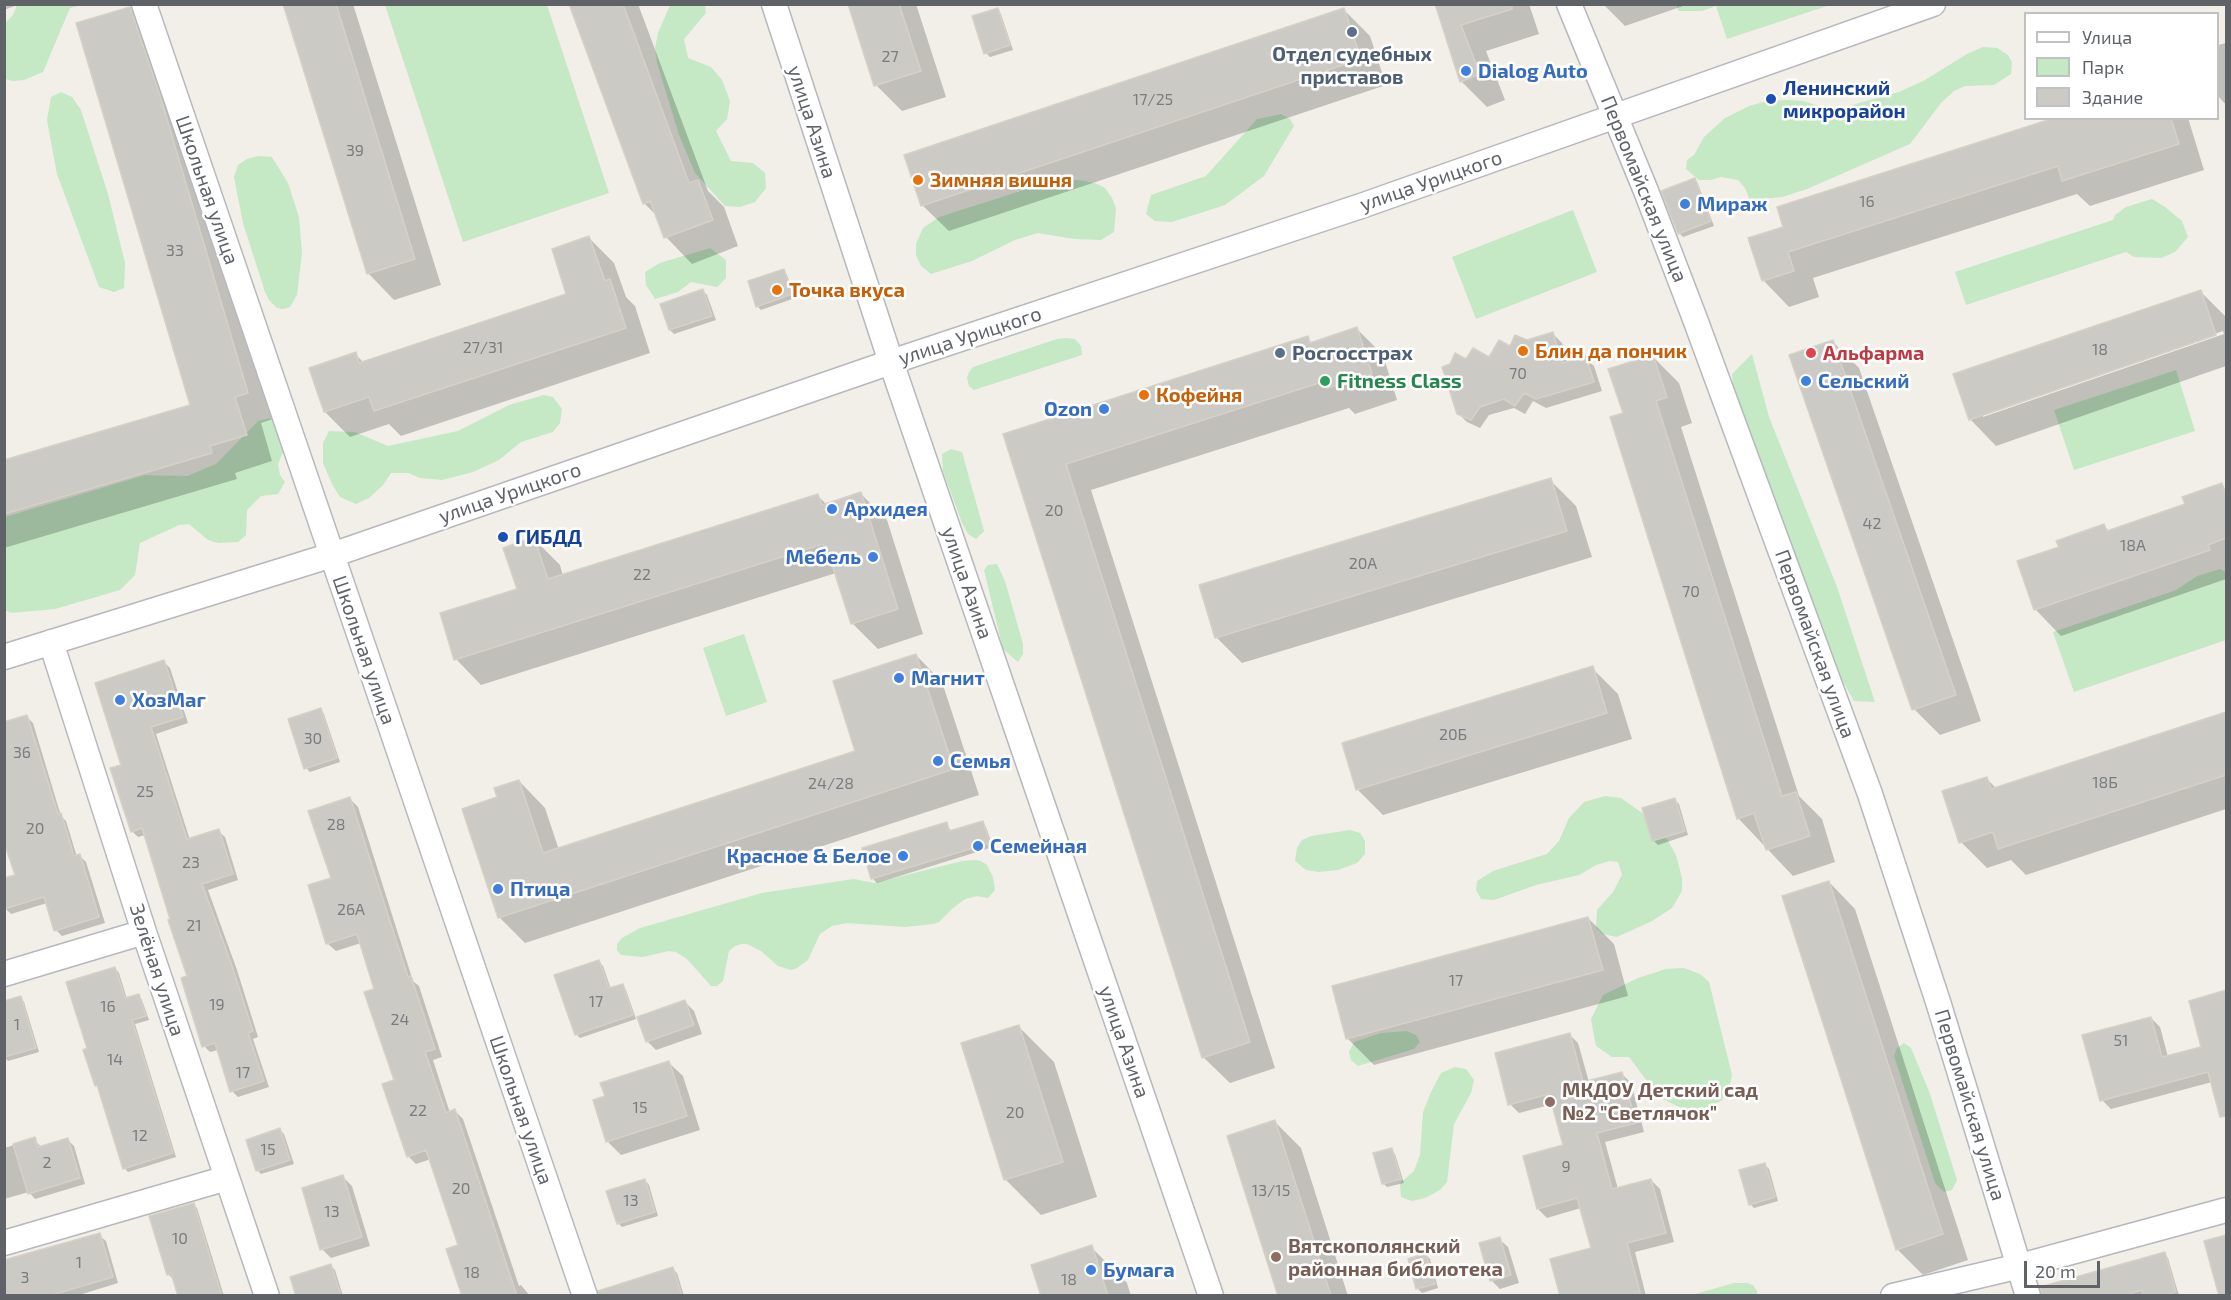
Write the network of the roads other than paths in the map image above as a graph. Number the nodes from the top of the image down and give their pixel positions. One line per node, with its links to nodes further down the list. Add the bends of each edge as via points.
1 (144, 4): 7 (street, Школьная улица)
2 (774, 4): 6 (street, улица Азина)
3 (1569, 4): 5 (street, Первомайская улица)
4 (1933, 4): 5 (street, улица Урицкого)
5 (1615, 116): 6 (street, улица Урицкого, via 1361,206); 15 (street, Первомайская улица, via 1691,310 1876,813)
6 (891, 362): 7 (street, улица Урицкого); 18 (street, улица Азина)
7 (332, 555): 8 (street, улица Урицкого); 17 (street, Школьная улица)
8 (51, 642): 9 (street, улица Урицкого); 10 (street, Зелёная улица)
9 (4, 657)
10 (144, 932): 11 (street); 12 (street, Зелёная улица)
11 (4, 974)
12 (227, 1178): 14 (street); 16 (street, Зелёная улица)
13 (2226, 1210): 15 (street)
14 (4, 1243)
15 (2020, 1266): 19 (street); 20 (street, Первомайская улица)
16 (267, 1296)
17 (585, 1296)
18 (1211, 1296)
19 (1893, 1296)
20 (2028, 1296)

